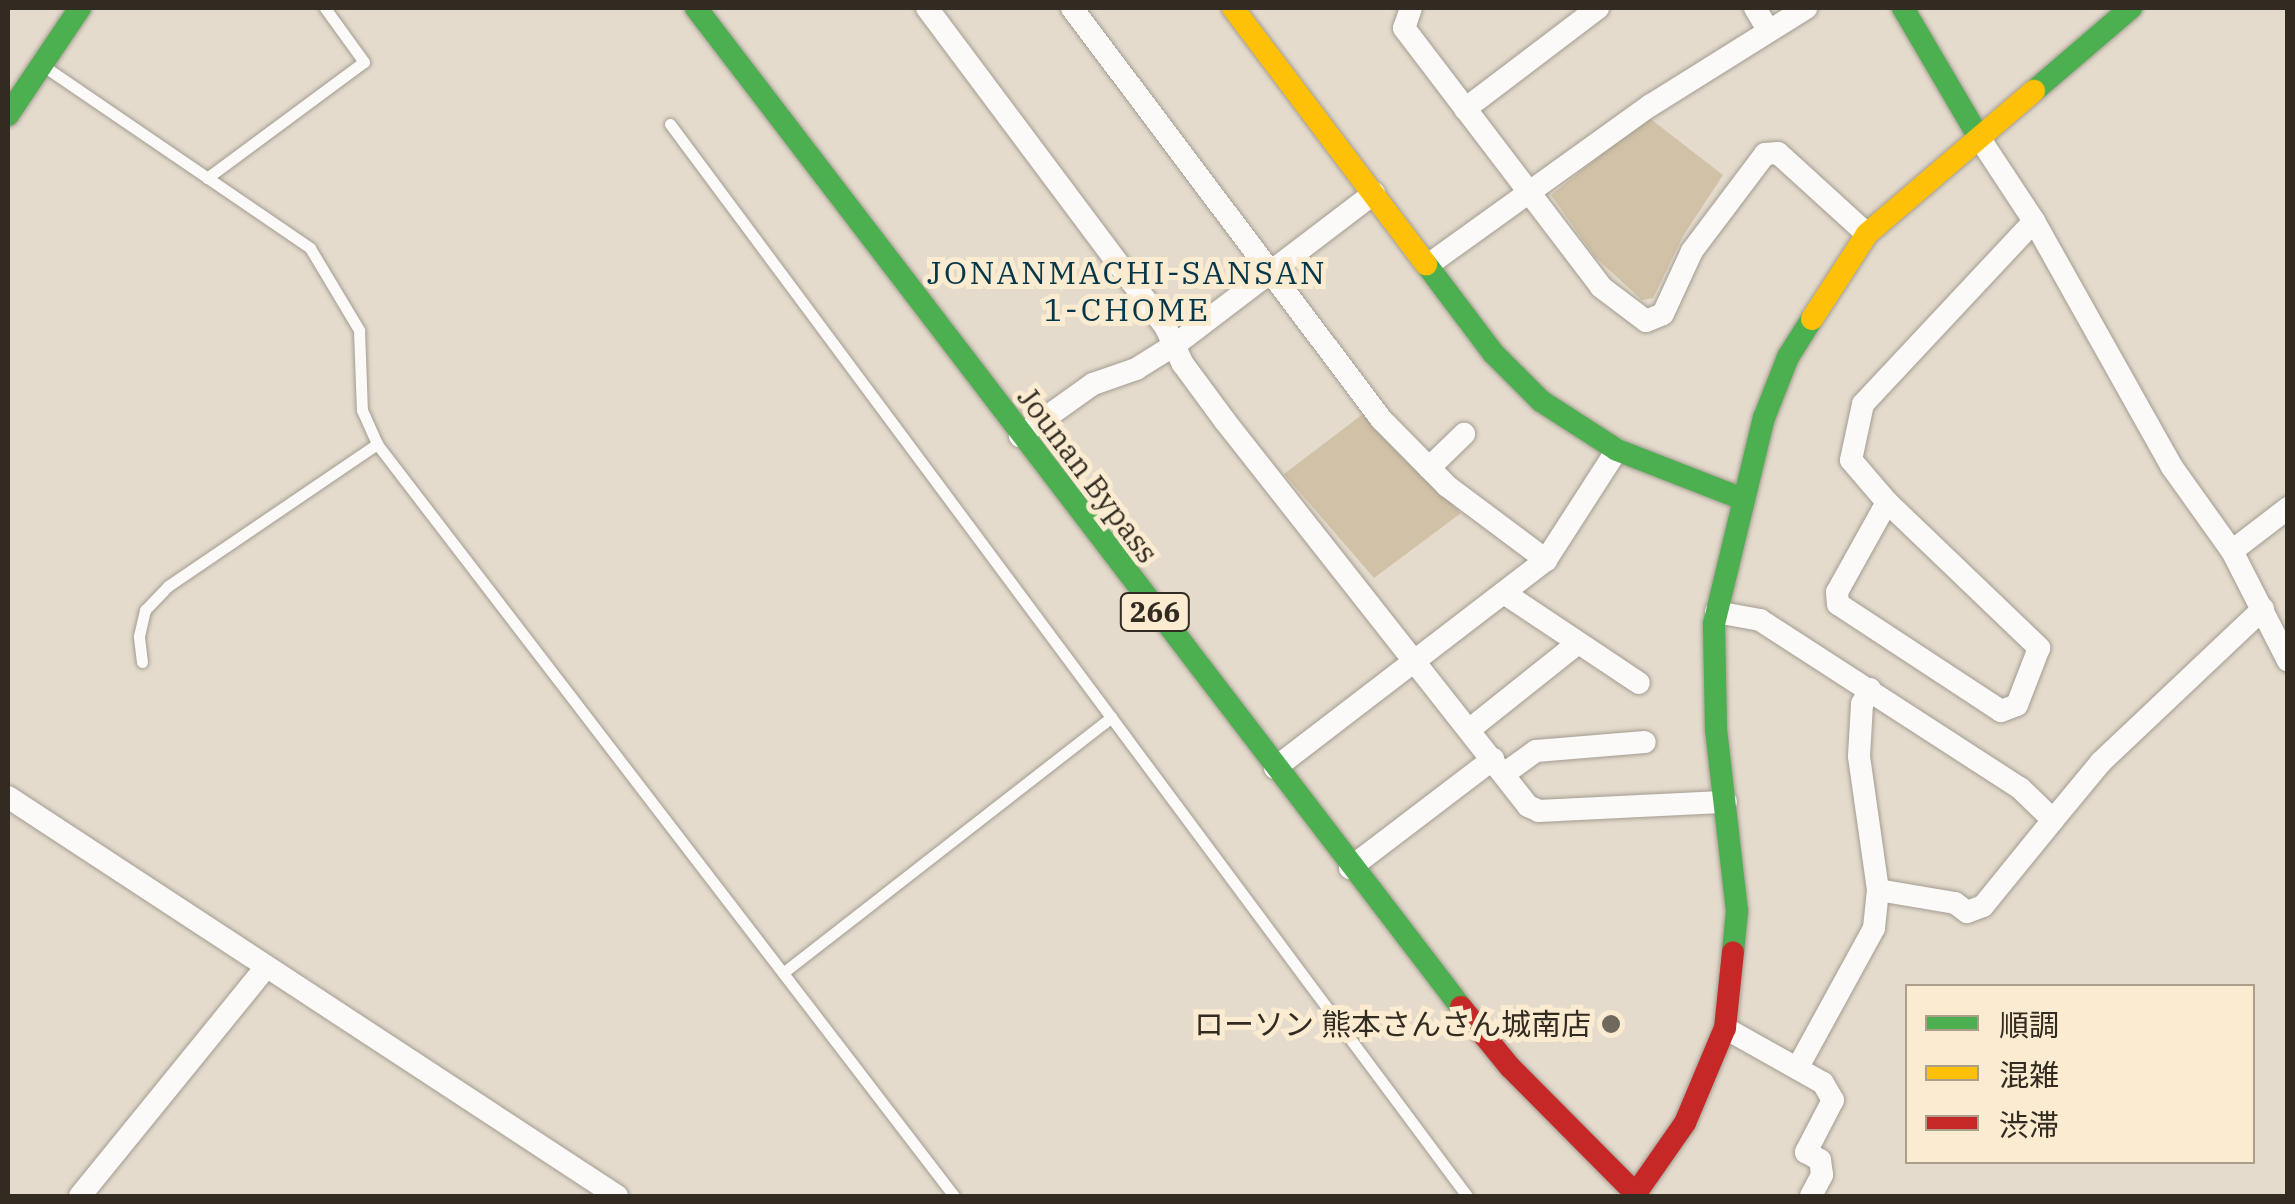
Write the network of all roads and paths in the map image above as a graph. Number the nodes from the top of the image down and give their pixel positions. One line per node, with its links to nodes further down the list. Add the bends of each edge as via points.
1 (80, 8): 14 (main road)
2 (325, 8): 19 (lane, via 364,62)
3 (696, 8): 28 (main road, Jounan Bypass / 266)
4 (926, 8): 26 (street)
5 (1072, 8): 25 (street)
6 (1233, 8): 20 (main road)
7 (1411, 8): 15 (street, via 1404,28)
8 (1598, 8): 15 (street)
9 (1755, 8): 13 (street)
10 (1806, 8): 13 (street)
11 (1903, 8): 18 (main road)
12 (2131, 8): 18 (main road)
13 (1768, 30): 21 (street)
14 (41, 64): 16 (main road); 19 (lane)
15 (1465, 109): 21 (street)
16 (8, 115)
17 (670, 124): 46 (lane)
18 (1978, 136): 22 (street); 23 (main road)
19 (207, 178): 29 (lane, via 310,248 351,308 362,410)
20 (1374, 193): 24 (main road); 25 (street)
21 (1530, 194): 23 (street, via 1601,287 1646,321 1663,314 1692,251 1766,154 1778,152); 24 (street)
22 (2034, 221): 33 (street, via 1863,404 1851,460); 35 (street, via 2172,467)
23 (1867, 234): 32 (main road, via 1788,357)
24 (1428, 265): 30 (main road, via 1493,353 1541,401)
25 (1273, 270): 26 (street); 31 (street, via 1380,419)
26 (1176, 344): 28 (street, via 1136,369 1093,384); 41 (street, via 1225,421)
27 (1464, 434): 31 (street)
28 (1020, 436): 50 (main road, Jounan Bypass / 266)
29 (377, 444): 43 (lane, via 168,586 146,610); 57 (lane)
30 (1617, 450): 32 (main road); 36 (street)
31 (1428, 468): 36 (street)
32 (1742, 499): 39 (main road)
33 (1887, 502): 33 (street, via 1837,592 1838,604 2001,711 2017,705 2039,648)
34 (2288, 508): 35 (street)
35 (2232, 551): 38 (street)
36 (1546, 560): 37 (street)
37 (1504, 593): 40 (street); 41 (street)
38 (2262, 609): 42 (street); 53 (street, via 2101,762)
39 (1716, 612): 45 (street, via 1760,620); 52 (main road, via 1711,663)
40 (1577, 644): 44 (street); 47 (street)
41 (1419, 660): 47 (street); 50 (street)
42 (2288, 661)
43 (142, 662)
44 (1638, 683)
45 (1870, 689): 53 (street, via 2020,788); 55 (street, via 1862,704 1859,756)
46 (1110, 718): 57 (lane); 63 (lane)
47 (1470, 729): 49 (street)
48 (1645, 742): 49 (street, via 1536,751)
49 (1498, 766): 52 (street, via 1528,806 1540,811); 54 (street)
50 (1275, 768): 54 (main road, Jounan Bypass / 266)
51 (8, 797): 56 (street)
52 (1726, 802): 58 (main road, via 1737,911)
53 (2053, 820): 55 (street, via 1983,906 1966,912 1955,904)
54 (1350, 868): 64 (main road, Jounan Bypass / 266, via 1510,1067)
55 (1878, 890): 59 (street, via 1874,928)
56 (265, 968): 60 (street); 61 (street)
57 (784, 972): 62 (lane)
58 (1725, 1028): 59 (street); 64 (main road, via 1684,1123)
59 (1798, 1067): 65 (street, via 1824,1082 1833,1100 1806,1152 1820,1160 1822,1175)
60 (80, 1196)
61 (617, 1196)
62 (954, 1196)
63 (1466, 1196)
64 (1636, 1196)
65 (1811, 1196)

